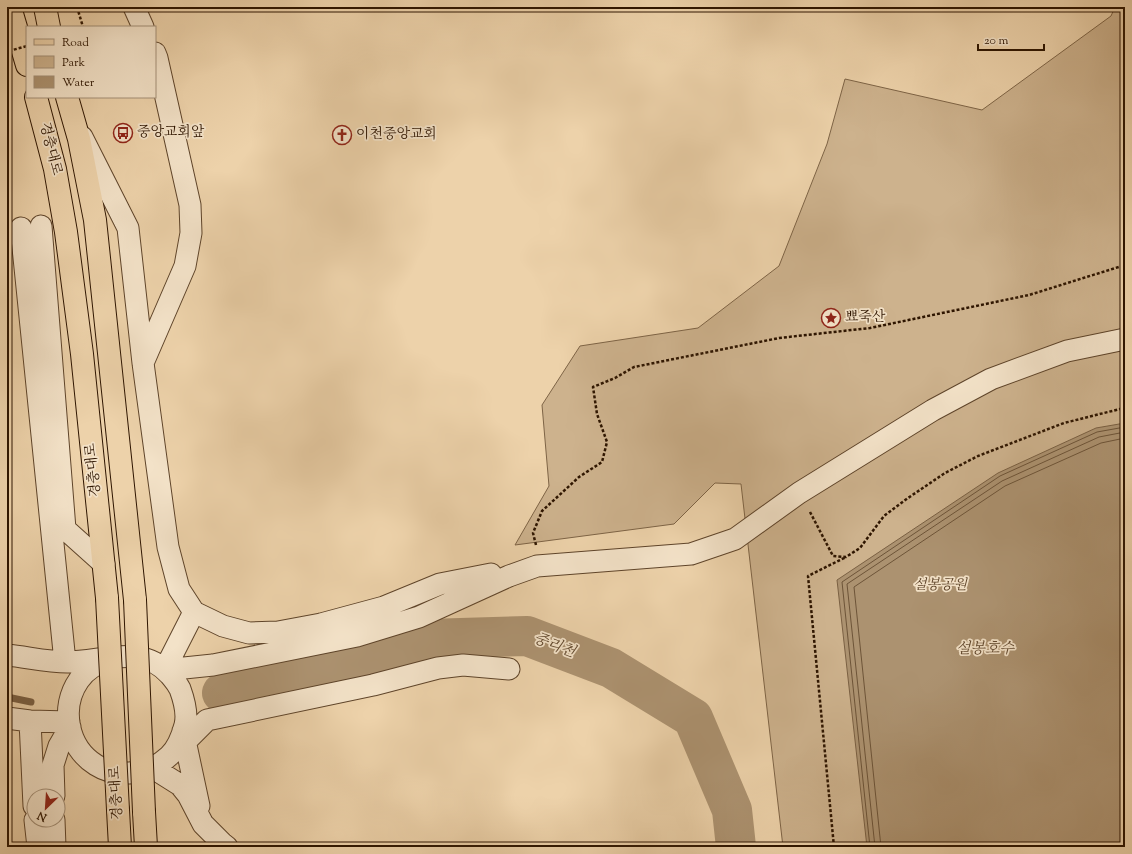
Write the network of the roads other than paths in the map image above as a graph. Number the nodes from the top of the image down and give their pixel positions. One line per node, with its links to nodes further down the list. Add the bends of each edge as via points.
1 (10, 7): 7 (main road)
2 (45, 7): 4 (main road)
3 (134, 7): 5 (street)
4 (49, 26)
5 (143, 26)
6 (156, 56): 14 (street, via 190,205 191,233 185,266)
7 (26, 62)
8 (36, 98): 11 (main road, 경충대로, via 55,169)
9 (67, 98): 10 (main road, 경충대로)
10 (74, 121): 14 (street, via 128,228); 36 (main road, 경충대로, bridge, via 95,220 135,600)
11 (65, 223): 12 (street); 15 (main road, 경충대로, via 82,354)
12 (23, 230): 15 (street, via 65,529); 20 (street)
13 (1125, 339): 16 (street, via 1067,351 991,379 933,410 799,493 734,539 691,554)
14 (143, 363): 17 (street, via 168,547 179,589)
15 (104, 564): 35 (main road, 경충대로, bridge)
16 (540, 566): 17 (street, via 440,584 384,607 321,624 278,632 249,633 223,626); 21 (street, via 508,576 418,617 357,636 213,665)
17 (194, 612): 21 (street)
18 (7, 655): 20 (street)
19 (110, 658): 20 (street); 21 (street, via 129,655 148,659); 25 (street, via 93,666 79,679 70,697)
20 (65, 662)
21 (165, 669): 26 (street, via 178,684 185,702)
22 (509, 669): 26 (street, via 464,665 438,668 373,685 207,720)
23 (7, 718): 24 (street)
24 (30, 721): 25 (street); 28 (street)
25 (69, 724): 27 (street, via 71,735 81,752 96,765 114,772 134,773); 29 (street, via 53,765)
26 (184, 736): 27 (street, via 169,756); 30 (street)
27 (153, 768): 30 (street, via 180,784)
28 (33, 788)
29 (54, 788)
30 (203, 824): 37 (street)
31 (36, 828): 33 (street)
32 (54, 828): 34 (street)
33 (38, 847)
34 (55, 847)
35 (120, 847)
36 (146, 847)
37 (227, 847)

